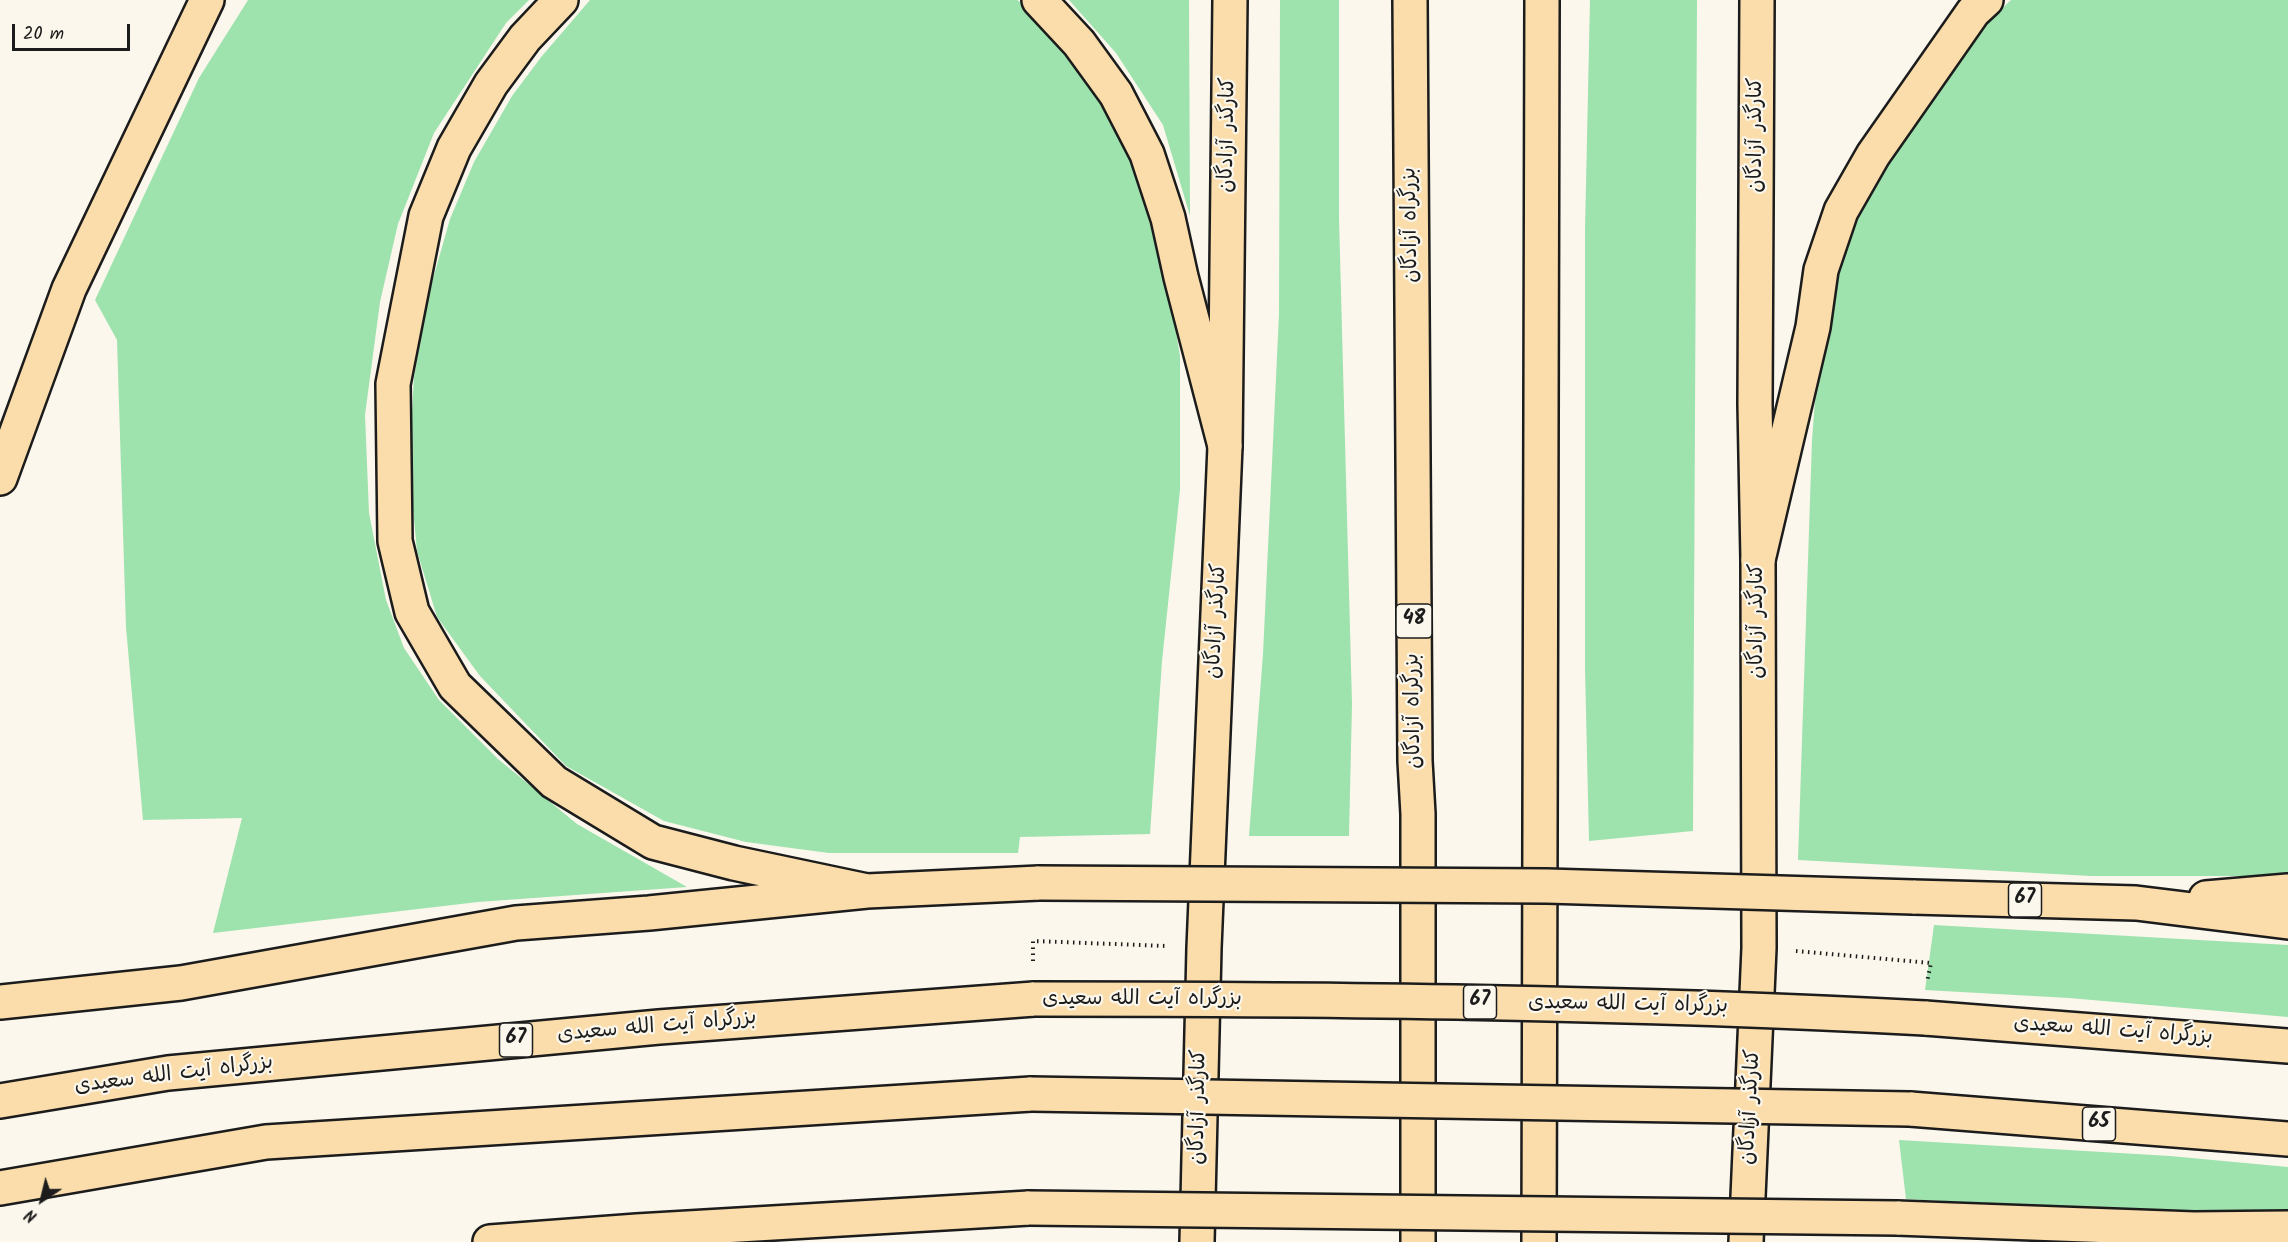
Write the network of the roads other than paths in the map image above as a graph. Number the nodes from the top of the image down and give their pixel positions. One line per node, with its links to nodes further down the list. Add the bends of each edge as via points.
1 (207, 0): 10 (main road, via 69,290)
2 (561, 0): 12 (main road, via 525,38 491,84 454,148 426,216 393,384 395,541 412,612 455,686 554,782 653,842)
3 (1039, 0): 9 (main road, via 1079,43 1116,94 1147,154 1168,218)
4 (1230, 0): 9 (main road, کنارگذر آزادگان)
5 (1410, 0): 26 (main road, بزرگراه آزادگان / 48)
6 (1542, 0): 27 (main road)
7 (1757, 0): 11 (main road, کنارگذر آزادگان)
8 (1986, 0): 11 (main road, via 1973,12 1873,155 1841,211 1821,270 1813,327)
9 (1226, 446): 25 (main road, کنارگذر آزادگان, via 1204,948)
10 (0, 478)
11 (1758, 560): 28 (main road, کنارگذر آزادگان, via 1759,948)
12 (867, 891): 14 (main road, 67, bridge, via 1038,883 1547,886); 16 (main road, via 516,923 181,983)
13 (2288, 891): 14 (main road)
14 (2136, 903): 15 (main road, 67)
15 (2288, 922)
16 (0, 1002)
17 (2288, 1046): 18 (main road, بزرگراه آیت الله سعیدی / 67, bridge, via 1925,1018 1747,1009 1549,1003 1034,999 659,1027 168,1073)
18 (0, 1101)
19 (2288, 1139): 20 (main road, 65, bridge, via 1910,1109 1031,1094 266,1142)
20 (0, 1188)
21 (1897, 1218): 22 (main road, via 2194,1229); 23 (main road, bridge, via 1029,1208); 29 (main road)
22 (2288, 1228)
23 (627, 1236): 24 (main road)
24 (490, 1242)
25 (1197, 1242)
26 (1418, 1242)
27 (1539, 1242)
28 (1746, 1242)
29 (1967, 1242)

